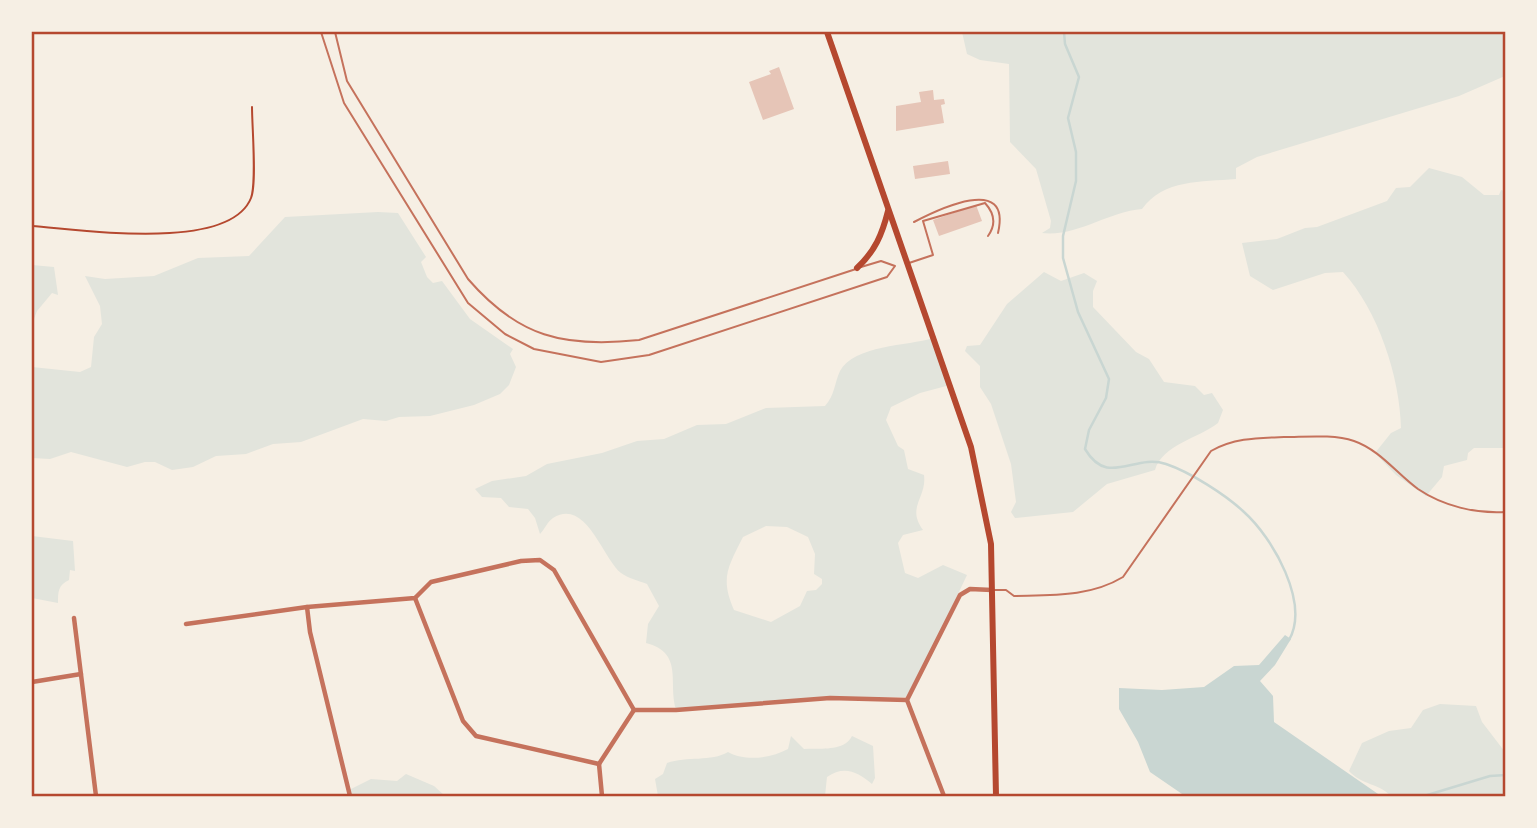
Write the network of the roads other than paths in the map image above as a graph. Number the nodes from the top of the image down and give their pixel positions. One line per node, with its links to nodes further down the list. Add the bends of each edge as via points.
1 (321, 32): 9 (lane, via 344,103 468,303 505,334 534,349 601,362 649,355 887,277 895,267 881,261)
2 (335, 32): 9 (lane, via 347,81 468,279 491,306 531,331 561,340 605,344 639,340)
3 (827, 32): 4 (main road)
4 (888, 209): 8 (main road); 9 (main road, via 881,237)
5 (914, 222): 6 (lane, via 981,198 995,206)
6 (998, 233)
7 (988, 236): 8 (lane, via 994,228 985,203 923,221 933,255)
8 (908, 263): 11 (main road, via 971,447 987,518)
9 (857, 268)
10 (1506, 512): 11 (lane, via 1481,513 1445,503 1418,489 1353,440 1303,437 1228,442 1211,451 1123,577 1085,592 1014,596 1006,590)
11 (992, 590): 18 (street, via 970,589 960,595); 25 (main road)
12 (415, 598): 13 (street); 19 (street, via 431,582 521,561 546,563); 20 (street, via 463,721 472,733 485,740)
13 (307, 607): 15 (street); 22 (street)
14 (74, 618): 16 (street)
15 (186, 624)
16 (81, 674): 17 (street); 21 (street)
17 (32, 682)
18 (907, 700): 19 (street, via 830,698); 24 (street)
19 (634, 710): 20 (street)
20 (599, 764): 23 (street)
21 (96, 796)
22 (350, 796)
23 (602, 796)
24 (944, 796)
25 (996, 796)

